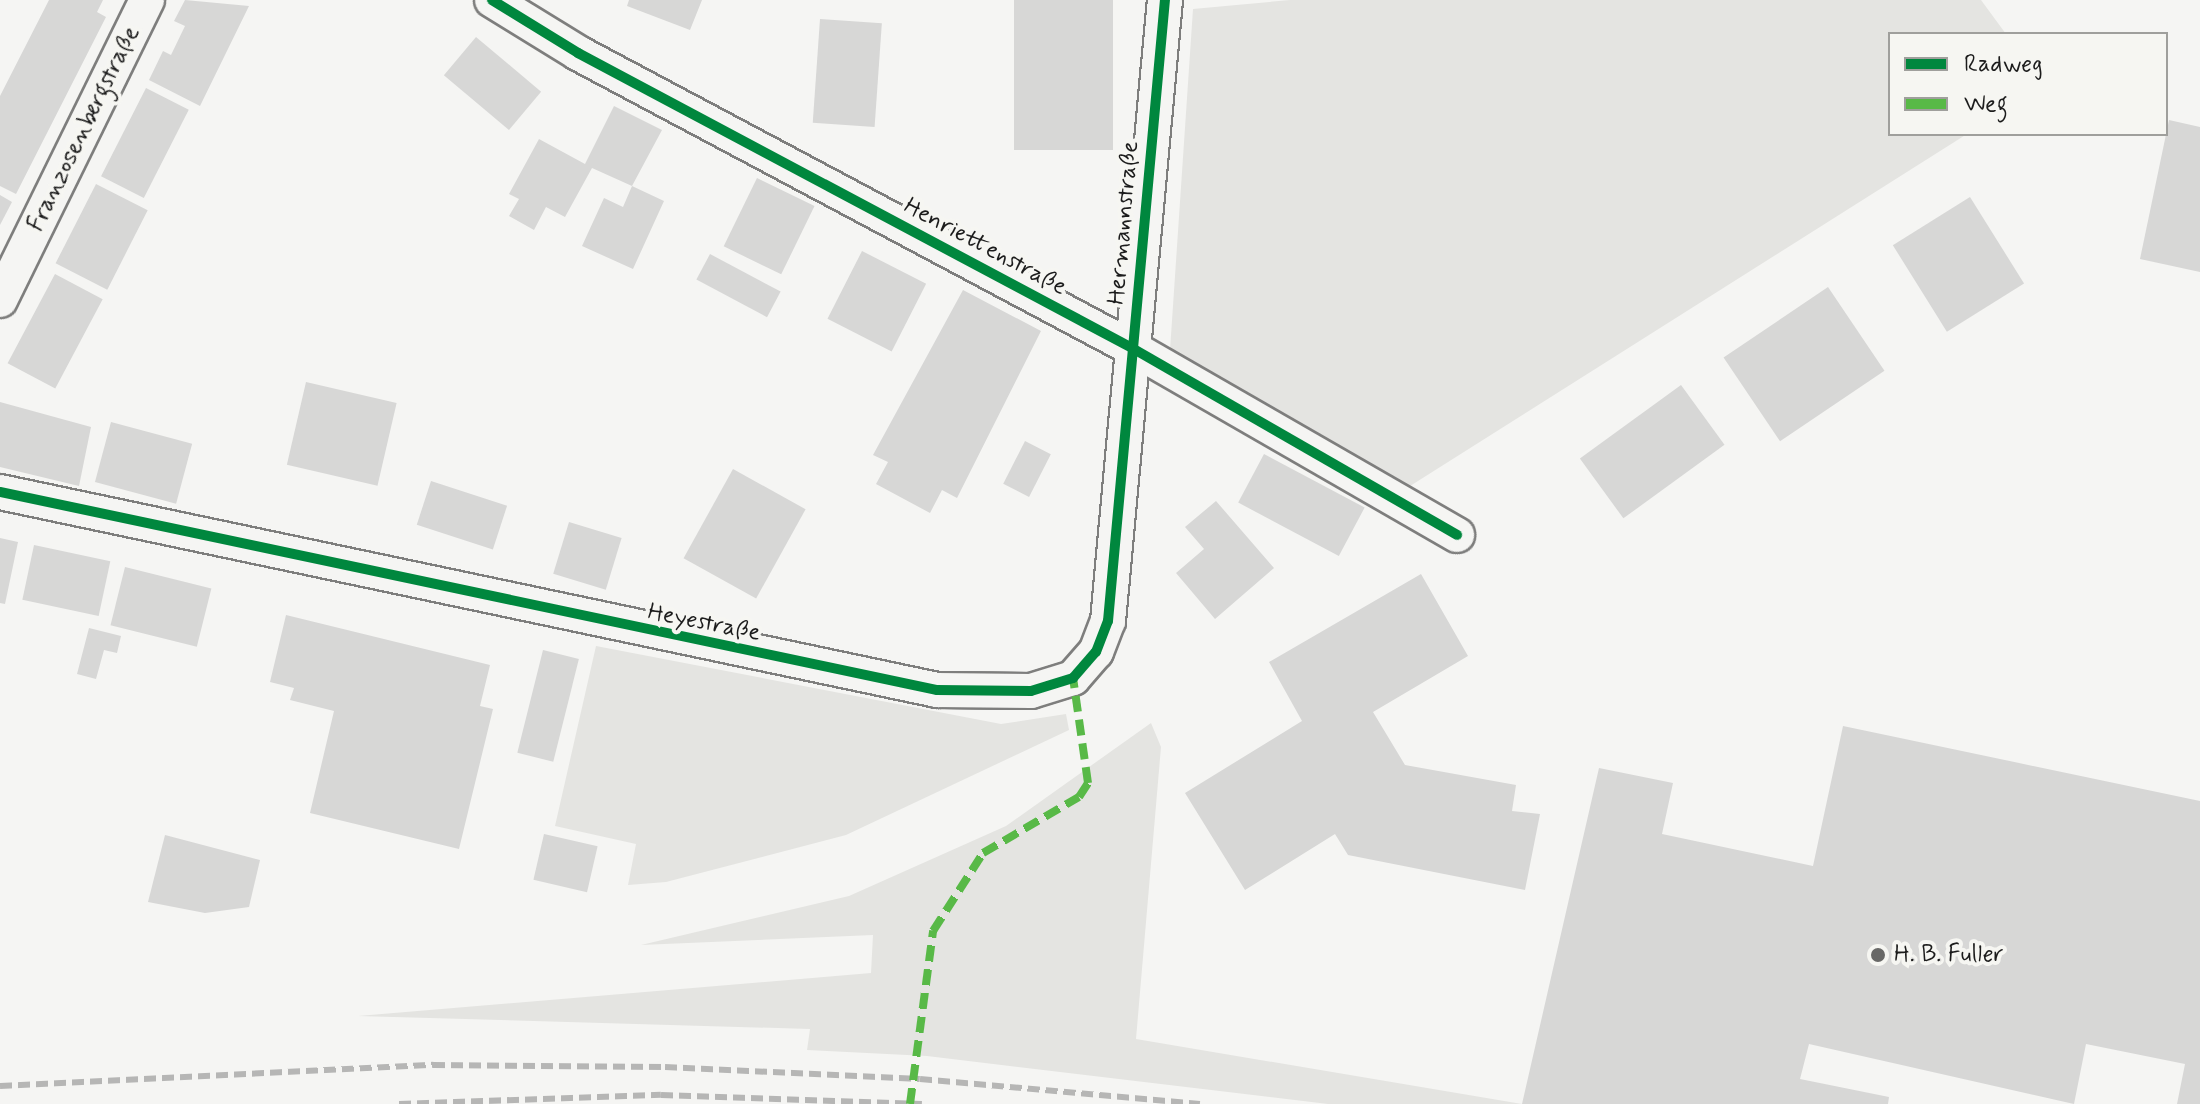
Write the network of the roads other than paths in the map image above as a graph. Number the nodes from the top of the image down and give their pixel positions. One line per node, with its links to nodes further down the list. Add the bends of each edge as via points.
1 (147, 0): 4 (street, Franzosenbergstraße)
2 (492, 0): 5 (street, Henriettenstraße, via 578,53)
3 (1165, 0): 5 (street, Hermannstraße)
4 (0, 300)
5 (1132, 348): 7 (street, Henriettenstraße); 8 (street, Hermannstraße, via 1108,621 1096,652)
6 (0, 492): 8 (street, Heyestraße, via 937,690 1031,691)
7 (1457, 535)
8 (1073, 678)

